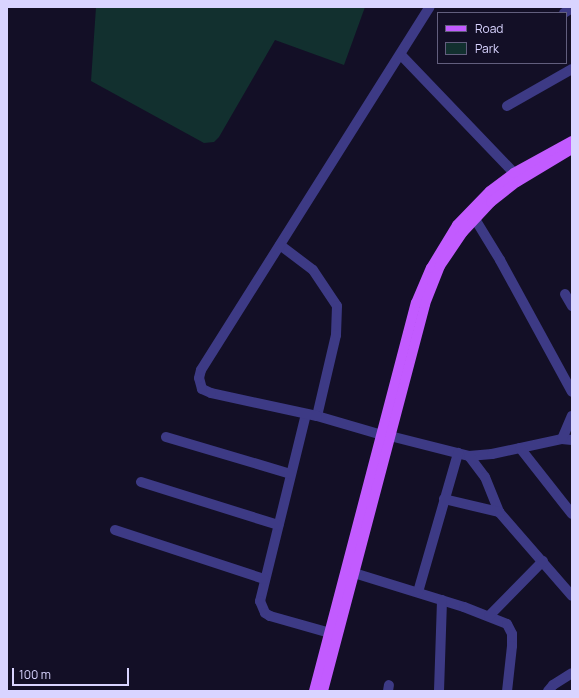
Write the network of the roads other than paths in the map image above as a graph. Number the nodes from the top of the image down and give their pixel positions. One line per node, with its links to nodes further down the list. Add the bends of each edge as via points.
1 (430, 7): 2 (street)
2 (401, 55): 7 (street); 9 (street)
3 (572, 69): 4 (street)
4 (507, 106)
5 (572, 141): 7 (main road)
6 (572, 149): 8 (main road, via 517,182 491,202)
7 (514, 173): 16 (main road, via 490,191 465,216 447,239 430,268 416,303)
8 (475, 219): 12 (street); 16 (main road, via 440,266 431,287)
9 (280, 246): 13 (street, via 201,370 199,378 202,389 211,393); 14 (street, via 313,270 337,306 336,335)
10 (565, 294): 11 (street)
11 (572, 306)
12 (572, 392)
13 (306, 414): 14 (street); 22 (street)
14 (317, 416): 16 (street)
15 (572, 416): 18 (street)
16 (387, 436): 20 (street); 30 (main road); 36 (main road)
17 (166, 438): 22 (street)
18 (567, 440): 19 (street)
19 (520, 448): 21 (street); 26 (street)
20 (458, 453): 21 (street); 24 (street)
21 (469, 456): 25 (street, via 485,477)
22 (291, 474): 27 (street)
23 (140, 482): 27 (street)
24 (444, 499): 25 (street); 32 (street)
25 (499, 512): 29 (street)
26 (572, 514)
27 (278, 525): 31 (street)
28 (116, 530): 31 (street)
29 (543, 561): 33 (street); 35 (street)
30 (354, 573): 32 (street); 39 (main road)
31 (264, 579): 36 (street, via 260,601 265,613)
32 (418, 592): 34 (street)
33 (572, 596)
34 (442, 600): 35 (street); 40 (street)
35 (489, 616): 41 (street, via 507,624 512,634)
36 (330, 633): 38 (main road)
37 (572, 673): 42 (street)
38 (314, 691)
39 (323, 691)
40 (439, 691)
41 (507, 691)
42 (548, 691)

